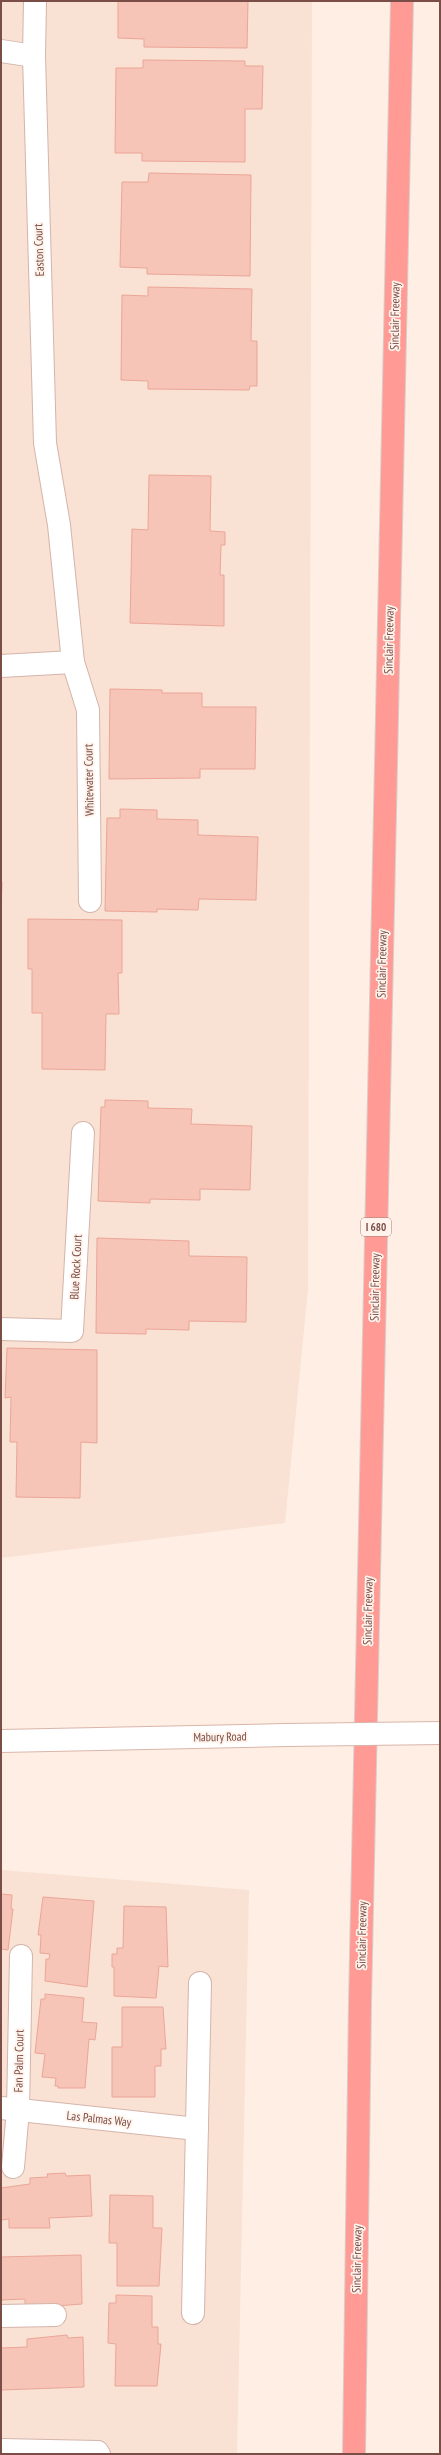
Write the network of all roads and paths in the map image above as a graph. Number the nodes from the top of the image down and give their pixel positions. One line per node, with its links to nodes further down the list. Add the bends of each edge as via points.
1 (35, 1): 4 (street, Easton Court)
2 (402, 1): 23 (highway, Sinclair Freeway / I 680, via 360,1995)
3 (1, 51): 4 (street)
4 (34, 56): 5 (street, Easton Court)
5 (45, 443): 6 (street, Whitewater Court, via 59,525)
6 (73, 662): 7 (street); 8 (street, Whitewater Court, via 88,710)
7 (1, 666)
8 (90, 901)
9 (83, 1133): 10 (street, Blue Rock Court, via 72,1331)
10 (1, 1329)
11 (440, 1733): 12 (street, Mabury Road, bridge)
12 (1, 1741)
13 (21, 1956): 15 (street, Fan Palm Court)
14 (200, 1983): 16 (street)
15 (10, 2109): 16 (street, Las Palmas Way); 17 (street, Fan Palm Court)
16 (197, 2130): 18 (street)
17 (13, 2166)
18 (193, 2313)
19 (55, 2315): 20 (street)
20 (1, 2316)
21 (1, 2449): 22 (lane, via 98,2451)
22 (100, 2454)
23 (354, 2454)

